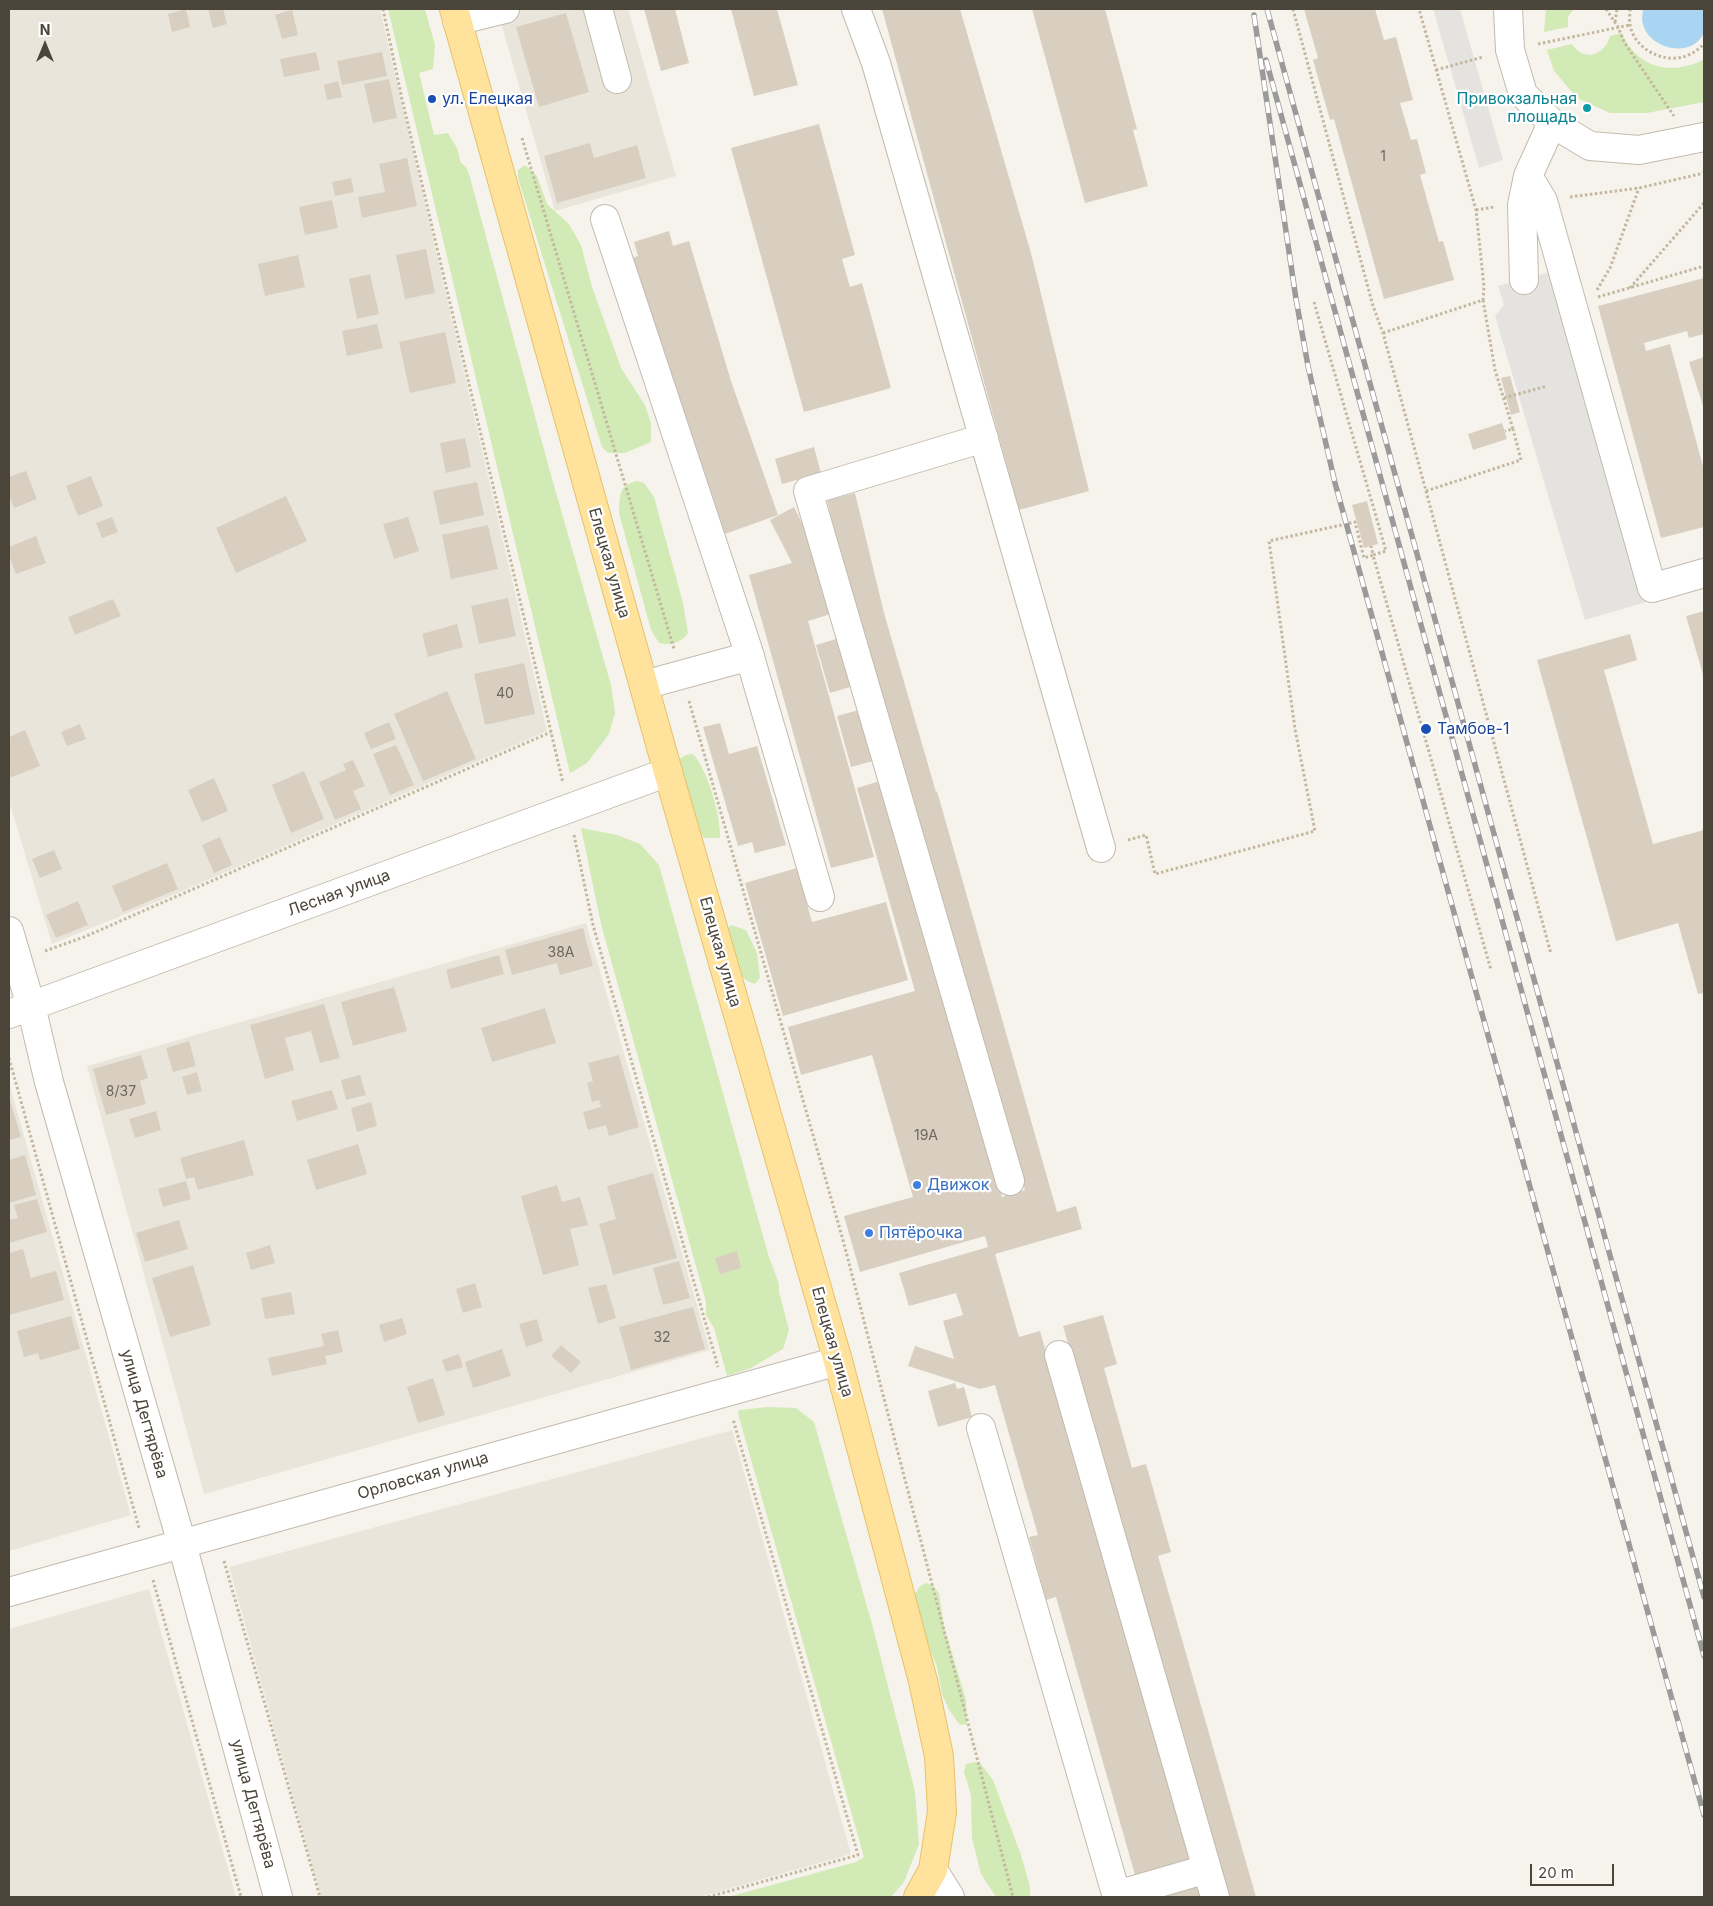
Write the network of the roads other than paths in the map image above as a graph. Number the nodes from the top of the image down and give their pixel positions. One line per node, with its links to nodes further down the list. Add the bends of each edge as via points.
1 (504, 9): 5 (street)
2 (598, 9): 6 (street)
3 (856, 9): 12 (street, via 876,63)
4 (1508, 9): 7 (street, via 1510,50 1523,94)
5 (456, 15): 15 (main road, Елецкая улица)
6 (617, 79)
7 (1552, 123): 8 (street, via 1590,146 1639,150); 9 (street, via 1528,176)
8 (1697, 138)
9 (1532, 203): 11 (street); 13 (street, via 1652,588)
10 (605, 219): 14 (street)
11 (1524, 280)
12 (984, 438): 17 (street); 21 (street, via 808,490)
13 (1704, 573)
14 (750, 656): 15 (street); 18 (street)
15 (644, 685): 16 (main road, Елецкая улица)
16 (668, 772): 20 (street, Лесная улица); 23 (main road, Елецкая улица)
17 (1101, 848)
18 (820, 897)
19 (9, 931): 20 (street, улица Дегтярёва, via 18,961)
20 (20, 1010): 25 (street, улица Дегтярёва, via 49,1082)
21 (1010, 1181)
22 (1059, 1356): 27 (street)
23 (838, 1361): 25 (street, Орловская улица); 28 (main road, Елецкая улица, via 923,1681 938,1756 942,1812)
24 (981, 1428): 29 (street)
25 (182, 1544): 26 (street, Орловская улица); 30 (street, улица Дегтярёва)
26 (9, 1592)
27 (1207, 1869): 29 (street); 33 (street)
28 (933, 1870): 31 (main road); 32 (street)
29 (1117, 1896)
30 (278, 1897)
31 (918, 1897)
32 (950, 1897)
33 (1215, 1897)

